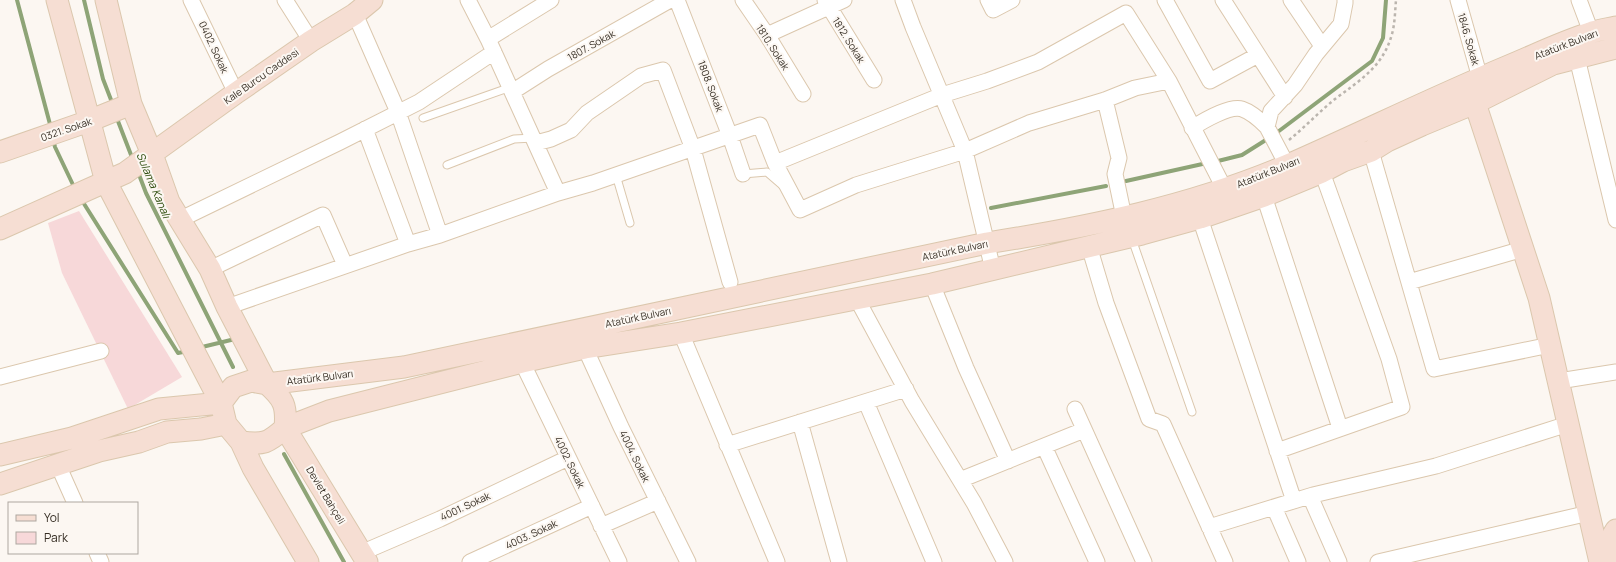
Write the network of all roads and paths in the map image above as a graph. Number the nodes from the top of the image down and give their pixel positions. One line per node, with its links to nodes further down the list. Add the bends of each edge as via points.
1 (57, 0): 46 (main road)
2 (192, 0): 37 (street, 0402. Sokak)
3 (285, 0): 27 (street)
4 (372, 0): 23 (main road, Kale Burcu Caddesi)
5 (468, 0): 28 (street)
6 (551, 0): 28 (street)
7 (670, 0): 36 (street, 1807. Sokak)
8 (676, 0): 49 (street, 1808. Sokak)
9 (743, 0): 26 (street, 1810. Sokak)
10 (844, 0): 22 (street)
11 (903, 0): 39 (street)
12 (988, 0): 13 (street, via 993,10)
13 (1012, 0)
14 (1165, 0): 31 (street, via 1210,81)
15 (1223, 0): 31 (street)
16 (1291, 0): 29 (street)
17 (1344, 0): 29 (street, via 1341,24)
18 (1396, 0): 51 (path, via 1392,33 1382,58 1372,71 1320,112 1306,127)
19 (1458, 0): 33 (street, 1846. Sokak)
20 (1579, 0): 25 (street)
21 (107, 1): 43 (main road)
22 (826, 3): 26 (street); 34 (street, 1812. Sokak)
23 (355, 14): 27 (main road, Kale Burcu Caddesi); 44 (street)
24 (1616, 27): 25 (main road, Atatürk Bulvarı)
25 (1591, 32): 33 (main road, Atatürk Bulvarı)
26 (767, 35): 38 (street, 1810. Sokak)
27 (311, 41): 37 (main road, Kale Burcu Caddesi)
28 (491, 46): 36 (street); 44 (street, via 419,102)
29 (1322, 46): 40 (street, via 1296,86)
30 (1616, 48): 32 (main road, Atatürk Bulvarı)
31 (1258, 55): 40 (street)
32 (1577, 58): 42 (main road, Atatürk Bulvarı, via 1553,64); 69 (street)
33 (1480, 78): 42 (main road); 51 (main road, Atatürk Bulvarı)
34 (874, 80)
35 (1169, 81): 39 (street, via 1126,13 1038,62 987,82); 41 (street, via 1135,88); 47 (street)
36 (512, 90): 45 (lane); 50 (street)
37 (236, 93): 56 (main road, Kale Burcu Caddesi)
38 (803, 94)
39 (942, 95): 53 (street); 57 (street)
40 (1285, 97): 51 (street, via 1271,111)
41 (1105, 100): 53 (street, via 1029,123); 71 (street, via 1119,158 1116,174)
42 (1476, 103): 54 (main road, Atatürk Bulvarı, via 1394,138); 77 (main road)
43 (120, 109): 46 (main road, 0321. Sokak); 56 (main road)
44 (398, 112): 48 (street); 73 (street)
45 (423, 118)
46 (89, 121): 55 (main road, 0321. Sokak); 62 (main road)
47 (1192, 128): 51 (street, via 1234,108 1242,109 1256,117); 63 (street)
48 (365, 129): 68 (street); 75 (street)
49 (730, 136): 52 (street); 57 (street, via 760,125); 60 (street, 1808. Sokak)
50 (535, 141): 52 (street, via 551,139 571,130 587,113 641,76 663,70); 58 (lane, via 514,139); 65 (street)
51 (1275, 142): 63 (main road, Atatürk Bulvarı)
52 (693, 149): 61 (street); 81 (street)
53 (965, 151): 64 (street, via 856,185 800,210); 74 (street)
54 (1371, 151): 59 (main road, Atatürk Bulvarı); 82 (street)
55 (0, 152)
56 (152, 154): 62 (main road, Kale Burcu Caddesi, via 125,173); 68 (main road, via 169,202)
57 (775, 163): 64 (street)
58 (447, 165)
59 (1322, 172): 66 (main road, Atatürk Bulvarı); 104 (street, via 1389,359 1402,407)
60 (743, 174): 64 (lane, via 767,172)
61 (616, 175): 65 (street); 70 (lane)
62 (106, 182): 72 (main road, Kale Burcu Caddesi); 97 (main road)
63 (1225, 190): 71 (main road, Atatürk Bulvarı)
64 (790, 191)
65 (558, 193): 73 (street)
66 (1264, 196): 67 (main road, Atatürk Bulvarı); 104 (street)
67 (1200, 218): 71 (main road, Atatürk Bulvarı); 109 (street)
68 (179, 220): 79 (main road)
69 (1616, 220)
70 (630, 223)
71 (1128, 227): 74 (main road, Atatürk Bulvarı, via 1083,227); 76 (main road, Atatürk Bulvarı); 99 (lane)
72 (0, 229)
73 (440, 235): 75 (street)
74 (986, 243): 80 (street); 94 (main road, Atatürk Bulvarı, via 404,367)
75 (408, 244): 78 (street)
76 (1089, 246): 80 (main road, Atatürk Bulvarı); 124 (street, via 1106,303 1148,419 1163,424)
77 (1523, 249): 82 (street); 87 (main road, via 1539,298)
78 (345, 265): 79 (street, via 323,215); 85 (street)
79 (210, 270): 85 (main road)
80 (993, 270): 83 (main road, Atatürk Bulvarı)
81 (730, 282)
82 (1409, 282): 87 (street, via 1434,369)
83 (932, 284): 84 (main road, Atatürk Bulvarı); 112 (street)
84 (857, 299): 86 (main road, Atatürk Bulvarı); 95 (street)
85 (227, 307): 94 (main road)
86 (681, 333): 88 (main road, Atatürk Bulvarı); 107 (street)
87 (1550, 345): 93 (main road)
88 (585, 348): 90 (main road, Atatürk Bulvarı); 117 (street, 4004. Sokak)
89 (101, 351): 92 (street)
90 (522, 362): 103 (main road, Atatürk Bulvarı, via 329,411); 111 (street, 4002. Sokak)
91 (1616, 372): 93 (street)
92 (0, 377)
93 (1559, 382): 102 (main road)
94 (267, 384): 97 (main road, via 251,381 233,387); 103 (main road, via 278,394 286,412)
95 (906, 390): 96 (street); 114 (street)
96 (866, 402): 100 (street); 133 (street)
97 (221, 403): 101 (main road); 110 (main road, via 159,409 72,438)
98 (1075, 409): 105 (street)
99 (1192, 412)
100 (800, 422): 107 (street); 132 (street)
101 (226, 424): 106 (main road); 113 (main road, via 167,432 139,442 99,451)
102 (1568, 424): 116 (street, via 1436,466); 122 (main road)
103 (285, 428): 106 (main road, via 272,440 256,444); 126 (main road, Devlet Bahçeli)
104 (1340, 428): 109 (street)
105 (1084, 430): 108 (street); 136 (street)
106 (241, 442): 127 (main road, via 253,468)
107 (727, 445): 131 (street)
108 (1044, 446): 112 (street); 135 (street)
109 (1277, 451): 118 (street)
110 (0, 455)
111 (568, 458): 120 (street, 4002. Sokak); 126 (street, 4001. Sokak)
112 (1008, 461): 114 (street)
113 (58, 466): 115 (main road); 119 (street)
114 (960, 480): 134 (street)
115 (0, 484)
116 (1310, 496): 118 (street); 139 (street)
117 (658, 501): 123 (street); 130 (street, 4004. Sokak)
118 (1294, 501): 121 (street)
119 (75, 502)
120 (592, 506): 123 (street, 4002. Sokak); 128 (street, 4003. Sokak)
121 (1274, 507): 124 (street); 138 (street)
122 (1589, 513): 140 (street); 141 (main road)
123 (601, 526): 129 (street, 4002. Sokak)
124 (1209, 527): 137 (street)
125 (1616, 530): 142 (main road)
126 (364, 557)
127 (308, 562)
128 (470, 562)
129 (619, 562)
130 (688, 562)
131 (778, 562)
132 (839, 562)
133 (934, 562)
134 (1005, 562)
135 (1097, 562)
136 (1144, 562)
137 (1225, 562)
138 (1298, 562)
139 (1339, 562)
140 (1378, 562)
141 (1600, 562)
142 (1608, 562)

